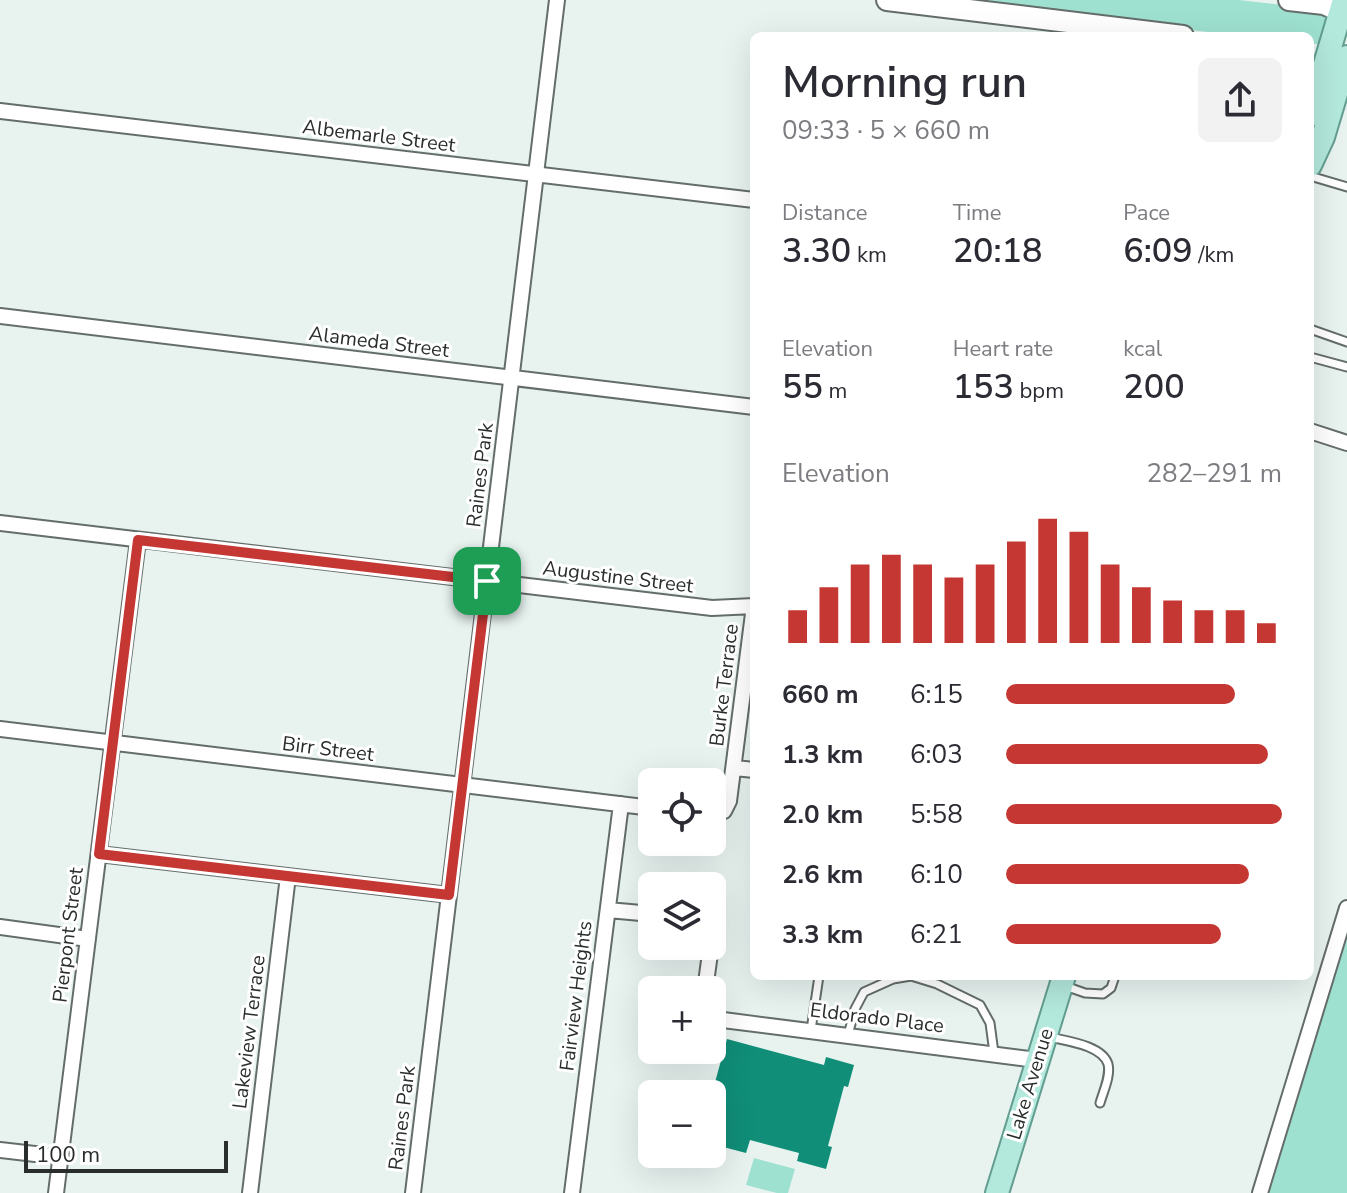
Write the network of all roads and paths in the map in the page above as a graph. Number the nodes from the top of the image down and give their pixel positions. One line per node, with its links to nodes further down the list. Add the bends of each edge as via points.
1 (557, 0): 11 (street, Raines Park)
2 (887, 0): 4 (street)
3 (1289, 0): 5 (street)
4 (945, 3): 6 (street)
5 (1344, 8): 7 (main road)
6 (1154, 32)
7 (1335, 61): 8 (main road); 10 (main road, via 1323,137)
8 (1314, 106)
9 (0, 111): 11 (street, Albemarle Street)
10 (1314, 156)
11 (536, 175): 14 (street, Albemarle Street); 20 (street, Raines Park)
12 (1314, 177): 13 (lane)
13 (1347, 187)
14 (750, 200)
15 (0, 316): 20 (street, Alameda Street)
16 (1314, 330): 17 (lane)
17 (1347, 342)
18 (1314, 358): 19 (lane)
19 (1347, 367)
20 (512, 379): 21 (street, Alameda Street); 26 (street, Raines Park)
21 (750, 407)
22 (1314, 432): 23 (street)
23 (1347, 443)
24 (0, 523): 25 (street, Augustine Street)
25 (138, 540): 26 (street, Augustine Street); 30 (street, Pierpont Street)
26 (487, 581): 27 (street, Augustine Street, via 712,608); 33 (street, Raines Park)
27 (750, 606)
28 (750, 640): 31 (street, Burke Terrace)
29 (0, 729): 30 (street, Birr Street)
30 (113, 743): 33 (street, Birr Street); 37 (street, Pierpont Street)
31 (735, 768): 32 (street); 36 (street)
32 (750, 770)
33 (463, 785): 34 (street, Birr Street); 39 (street, Raines Park)
34 (621, 804): 35 (street, Birr Street); 41 (street, Fairview Heights)
35 (638, 806)
36 (726, 808)
37 (99, 854): 38 (street); 44 (street, Pierpont Street)
38 (288, 876): 39 (street); 60 (street, Lakeview Terrace)
39 (449, 895): 61 (street, Raines Park)
40 (1347, 908): 64 (street)
41 (608, 910): 42 (street); 62 (street, Fairview Heights)
42 (638, 913)
43 (0, 927): 44 (street)
44 (88, 939): 58 (street, Pierpont Street)
45 (818, 980): 51 (lane)
46 (891, 980): 52 (lane, via 864,992)
47 (924, 980): 54 (lane, via 980,1005 990,1023)
48 (1062, 980): 49 (lane, via 1085,993 1103,994); 53 (main road, Lake Avenue)
49 (1114, 980)
50 (726, 1020): 51 (street, Eldorado Place)
51 (811, 1030): 52 (street, Eldorado Place)
52 (848, 1035): 54 (street, Eldorado Place)
53 (1045, 1036): 55 (main road, Lake Avenue); 56 (lane, via 1103,1056 1108,1077)
54 (994, 1053): 55 (street, Eldorado Place)
55 (1037, 1060): 63 (main road, Lake Avenue)
56 (1100, 1103)
57 (0, 1150): 58 (street)
58 (61, 1157): 59 (street, Pierpont Street)
59 (56, 1193)
60 (250, 1193)
61 (413, 1193)
62 (572, 1193)
63 (997, 1193)
64 (1260, 1193)

